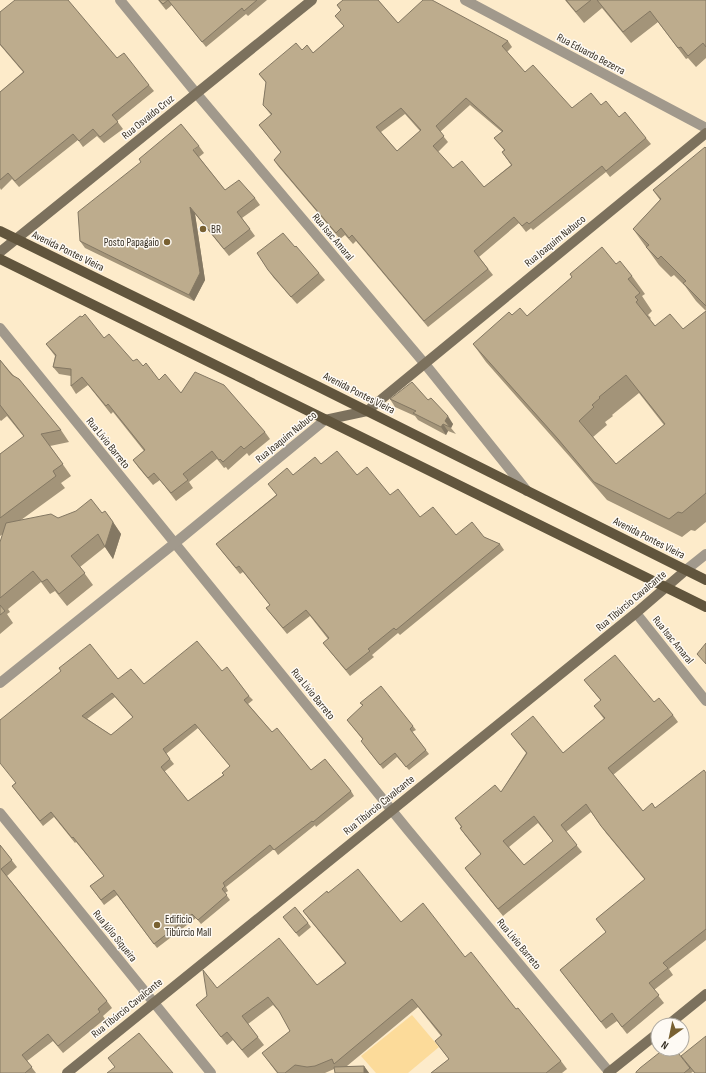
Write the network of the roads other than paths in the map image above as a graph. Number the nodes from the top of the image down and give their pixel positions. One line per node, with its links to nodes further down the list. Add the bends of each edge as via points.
1 (120, 0): 4 (street, Rua Isac Amaral)
2 (312, 0): 4 (street, Rua Osvaldo Cruz)
3 (465, 0): 5 (street, Rua Eduardo Bezerra)
4 (196, 93): 8 (street, Rua Osvaldo Cruz); 12 (street, Rua Isac Amaral)
5 (706, 128)
6 (706, 133): 12 (street, Rua Joaquim Nabuco)
7 (0, 231): 8 (main road, Avenida Pontes Vieira)
8 (17, 239): 9 (street, Rua Osvaldo Cruz); 13 (main road, Avenida Pontes Vieira)
9 (0, 252)
10 (0, 259): 14 (main road)
11 (0, 328): 16 (street, Rua Lívio Barreto)
12 (425, 364): 13 (street, Rua Joaquim Nabuco); 15 (street, Rua Isac Amaral)
13 (368, 411): 14 (street, Rua Joaquim Nabuco); 15 (main road, Avenida Pontes Vieira)
14 (325, 420): 16 (street, Rua Joaquim Nabuco); 20 (main road)
15 (527, 490): 18 (main road, Avenida Pontes Vieira)
16 (175, 543): 23 (street, Rua Joaquim Nabuco); 25 (street, Rua Lívio Barreto)
17 (706, 554): 18 (street, Rua Tibúrcio Cavalcante)
18 (686, 570): 19 (main road, Avenida Pontes Vieira); 20 (street, Rua Tibúrcio Cavalcante)
19 (706, 580)
20 (666, 588): 21 (main road); 22 (street, Rua Tibúrcio Cavalcante)
21 (706, 607)
22 (636, 613): 24 (street, Rua Isac Amaral); 25 (street, Rua Tibúrcio Cavalcante)
23 (0, 684)
24 (706, 701)
25 (393, 810): 28 (street, Rua Tibúrcio Cavalcante); 33 (street, Rua Lívio Barreto)
26 (0, 813): 28 (street, Rua Júlio Siqueira)
27 (706, 994): 29 (street)
28 (154, 1002): 31 (street, Rua Tibúrcio Cavalcante); 32 (street, Rua Júlio Siqueira)
29 (678, 1017)
30 (650, 1040): 33 (street)
31 (67, 1073)
32 (211, 1073)
33 (609, 1073)

